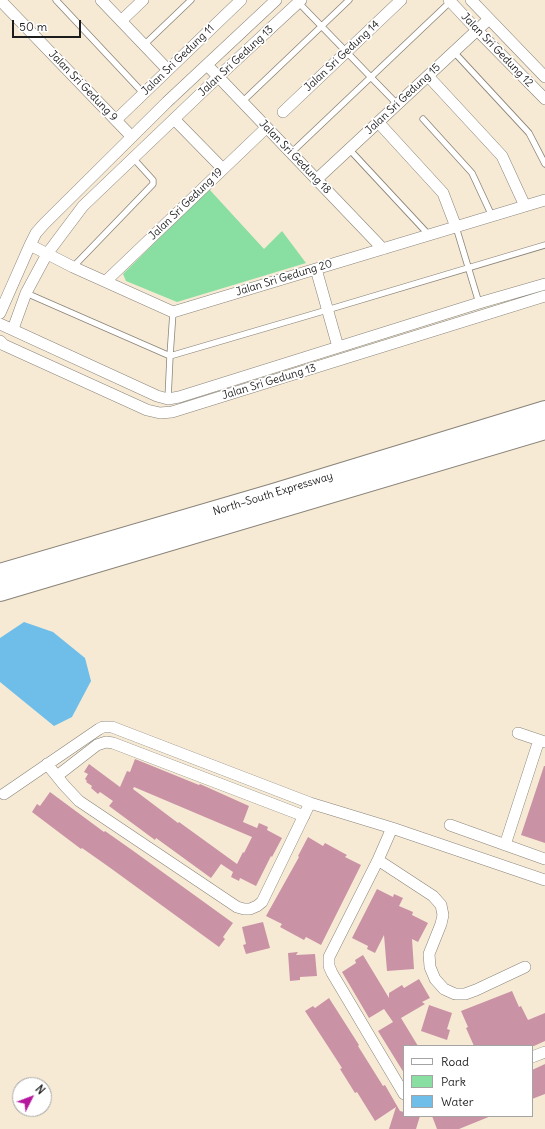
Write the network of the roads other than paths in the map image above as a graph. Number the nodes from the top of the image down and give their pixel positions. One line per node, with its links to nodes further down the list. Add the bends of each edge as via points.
1 (0, 0): 33 (street, Jalan Sri Gedung 9)
2 (56, 0): 26 (lane)
3 (101, 0): 14 (street)
4 (144, 0): 14 (street)
5 (191, 0): 17 (lane)
6 (241, 0): 21 (street, Jalan Sri Gedung 11)
7 (276, 0): 20 (street, Jalan Sri Gedung 13)
8 (349, 0): 15 (lane)
9 (401, 0): 18 (street, Jalan Sri Gedung 14)
10 (471, 0): 13 (street, Jalan Sri Gedung 12)
11 (300, 1): 15 (lane); 23 (street, Jalan Sri Gedung 13)
12 (450, 1): 16 (street, Jalan Sri Gedung 12); 24 (lane)
13 (489, 19): 16 (street, Jalan Sri Gedung 15); 25 (street, Jalan Sri Gedung 12)
14 (121, 21): 17 (street)
15 (322, 26): 18 (lane); 28 (lane)
16 (477, 30): 19 (street, Jalan Sri Gedung 15); 27 (street, Jalan Sri Gedung 12)
17 (144, 45): 21 (street)
18 (346, 52): 24 (lane); 30 (street, Jalan Sri Gedung 14)
19 (454, 52): 22 (street, Jalan Sri Gedung 15); 40 (lane, via 529,133)
20 (207, 65): 23 (street, Jalan Sri Gedung 18); 36 (street, Jalan Sri Gedung 13)
21 (168, 70): 26 (street, Jalan Sri Gedung 11)
22 (428, 76): 29 (street, Jalan Sri Gedung 15); 44 (street, via 502,156)
23 (218, 77): 28 (street, Jalan Sri Gedung 18); 31 (street, Jalan Sri Gedung 13)
24 (371, 77): 29 (lane); 38 (lane)
25 (545, 77)
26 (144, 94): 33 (street, Jalan Sri Gedung 11)
27 (545, 99)
28 (242, 102): 35 (street, Jalan Sri Gedung 18)
29 (398, 104): 34 (street, Jalan Sri Gedung 15)
30 (283, 112)
31 (174, 119): 39 (street, Jalan Sri Gedung 13); 41 (street)
32 (423, 119): 45 (lane, via 472,173)
33 (116, 120): 36 (street, Jalan Sri Gedung 9)
34 (378, 122): 37 (street, Jalan Sri Gedung 15); 46 (street, via 443,193)
35 (266, 128): 38 (street, Jalan Sri Gedung 18); 41 (street, Jalan Sri Gedung 19)
36 (132, 137): 48 (street, Jalan Sri Gedung 13, via 44,224)
37 (349, 149): 42 (street, Jalan Sri Gedung 15); 47 (lane)
38 (291, 153): 42 (street, Jalan Sri Gedung 18)
39 (133, 158): 51 (street, Jalan Sri Gedung 13, via 83,206); 52 (lane, via 153,180 153,184)
40 (545, 164)
41 (223, 169): 55 (street, Jalan Sri Gedung 19)
42 (316, 180): 50 (street, Jalan Sri Gedung 18)
43 (545, 200): 44 (street, Jalan Sri Gedung 20)
44 (525, 206): 45 (street, Jalan Sri Gedung 20)
45 (492, 216): 46 (street, Jalan Sri Gedung 20)
46 (456, 227): 47 (street, Jalan Sri Gedung 20); 53 (lane)
47 (429, 235): 50 (street, Jalan Sri Gedung 20)
48 (30, 245): 51 (street); 62 (street, Jalan Sri Gedung 13)
49 (545, 245): 53 (lane)
50 (383, 249): 54 (street, Jalan Sri Gedung 20)
51 (46, 254): 52 (street); 57 (street, Jalan Sri Gedung 13)
52 (73, 267): 55 (street)
53 (468, 268): 59 (lane); 60 (lane)
54 (316, 269): 60 (street); 61 (street, Jalan Sri Gedung 20)
55 (106, 281): 61 (street)
56 (545, 284): 59 (street, Jalan Sri Gedung 13)
57 (26, 293): 64 (street, Jalan Sri Gedung 13); 67 (lane)
58 (545, 296): 65 (street, Jalan Sri Gedung 13, via 172,412 160,413 147,410)
59 (479, 303): 66 (street, Jalan Sri Gedung 13)
60 (328, 310): 66 (street); 67 (lane)
61 (173, 312): 67 (lane)
62 (0, 313)
63 (0, 324): 64 (street)
64 (13, 329): 68 (street)
65 (0, 341)
66 (338, 348): 68 (street, Jalan Sri Gedung 13)
67 (170, 356): 68 (lane)
68 (168, 399)
69 (545, 411): 71 (highway, North–South Expressway)
70 (545, 428): 72 (highway, North–South Expressway)
71 (0, 574)
72 (0, 591)
73 (518, 733): 74 (street)
74 (542, 741): 82 (street)
75 (47, 764): 76 (street); 77 (street); 78 (street, via 99,729 112,727)
76 (57, 776): 79 (street, via 97,745 106,742); 79 (street, via 79,801 237,907 244,909 250,909 262,902)
77 (4, 794)
78 (310, 803): 79 (street); 81 (street)
79 (304, 816)
80 (450, 825): 82 (street)
81 (392, 828): 84 (street); 85 (street)
82 (505, 845): 83 (street)
83 (545, 859)
84 (378, 860): 86 (street, via 433,896 441,905 441,924 429,954 435,979 444,989 454,994 465,994); 89 (street, via 329,958 329,966)
85 (545, 880)
86 (525, 967)
87 (545, 1052): 88 (street)
88 (533, 1057)
89 (403, 1092)

